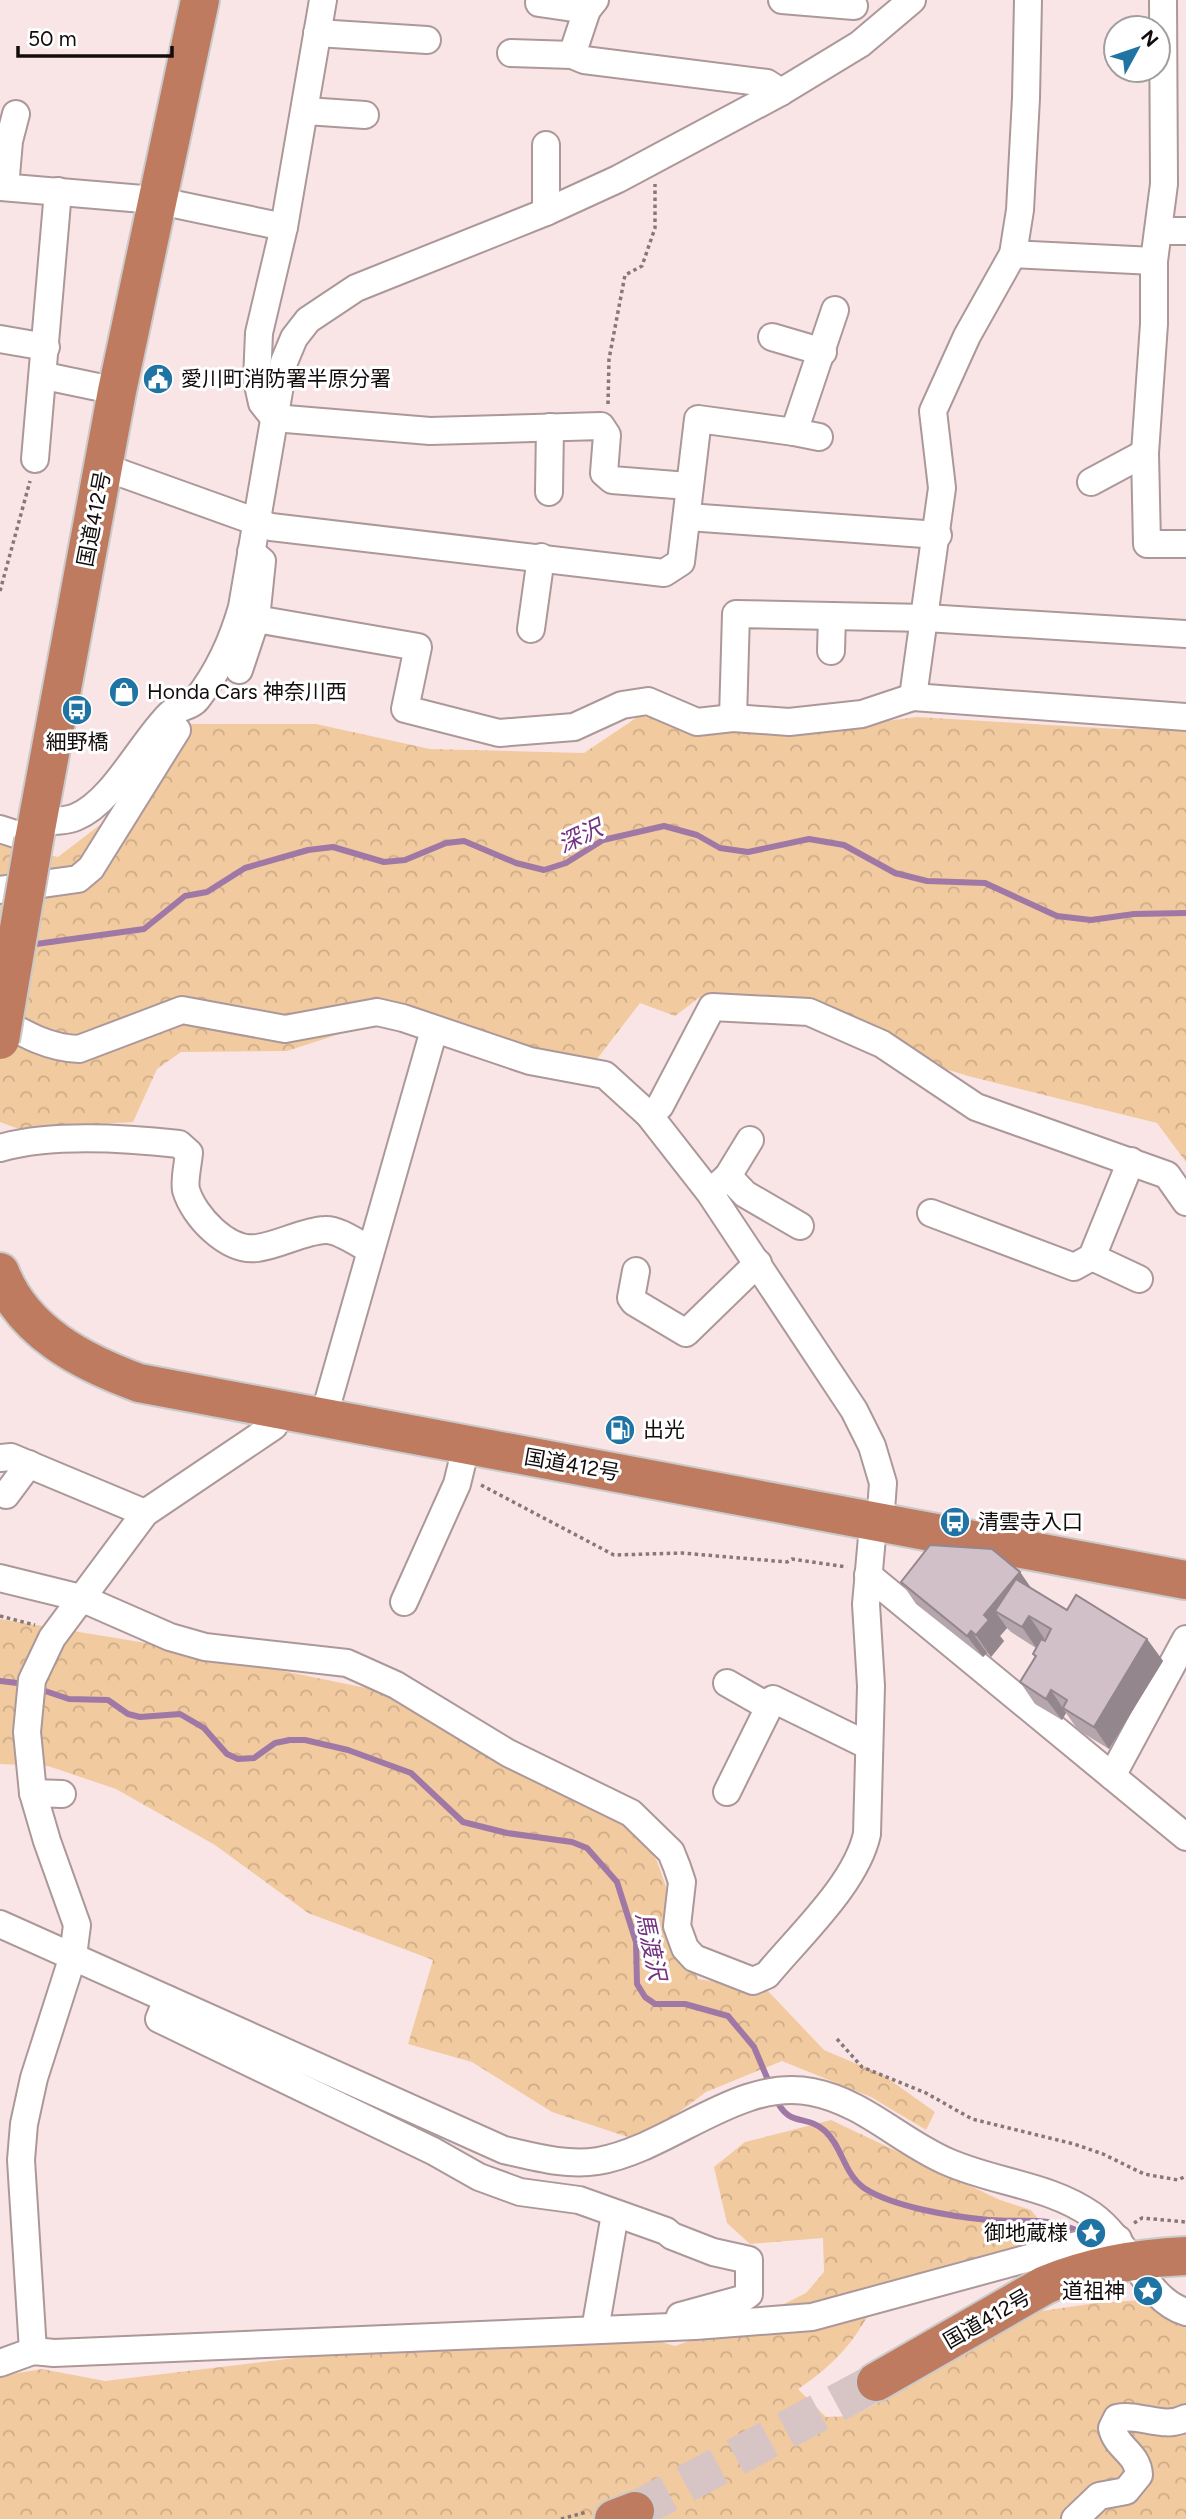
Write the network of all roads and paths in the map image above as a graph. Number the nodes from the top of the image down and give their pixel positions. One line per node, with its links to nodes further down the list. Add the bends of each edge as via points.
1 (200, 0): 25 (highway, 国道412号)
2 (323, 0): 10 (street)
3 (782, 0): 7 (street)
4 (912, 0): 12 (street)
5 (1028, 0): 30 (street, via 1026,110)
6 (539, 3): 8 (street)
7 (853, 3): 12 (street)
8 (591, 5): 14 (street)
9 (1170, 6): 16 (street)
10 (317, 33): 11 (street); 17 (street)
11 (427, 40)
12 (860, 44): 15 (street)
13 (510, 53): 14 (street)
14 (572, 55): 15 (street, via 768,83)
15 (781, 92): 22 (street)
16 (1174, 95): 21 (street)
17 (306, 111): 19 (street); 27 (street)
18 (16, 114): 23 (street)
19 (365, 115)
20 (546, 145): 26 (street)
21 (1175, 145): 28 (street)
22 (649, 162): 26 (street); 41 (path, via 655,171 655,228 642,266 625,275 609,359)
23 (2, 187): 24 (street)
24 (58, 191): 25 (street); 35 (street)
25 (155, 200): 27 (street); 38 (highway, 国道412号)
26 (546, 212): 39 (street, via 379,277 329,304 294,338 284,362)
27 (284, 227): 39 (street, via 257,357 262,403)
28 (1159, 231): 29 (street); 31 (street)
29 (1186, 231)
30 (1013, 254): 31 (street); 52 (street, via 967,336 933,411 942,488)
31 (1154, 261): 44 (street)
32 (835, 310): 36 (street)
33 (772, 337): 36 (street)
34 (0, 339): 35 (street)
35 (46, 347): 37 (street)
36 (822, 352): 42 (street)
37 (44, 376): 38 (street); 45 (street)
38 (117, 391): 46 (highway, 国道412号)
39 (274, 418): 40 (street, via 430,431); 51 (street)
40 (550, 427): 41 (street); 49 (street)
41 (603, 429): 48 (street, via 607,435 604,472 612,481)
42 (794, 432): 43 (street); 48 (street, via 698,419)
43 (819, 437)
44 (1145, 453): 47 (street); 53 (street, via 1147,544)
45 (35, 459): 56 (path)
46 (104, 467): 51 (street); 68 (highway, 国道412号)
47 (1091, 482)
48 (688, 486): 50 (street)
49 (549, 492)
50 (688, 517): 52 (street); 55 (street, via 681,562 664,573)
51 (255, 521): 54 (street); 55 (street, via 271,527)
52 (938, 535): 58 (street)
53 (1186, 544)
54 (251, 552): 59 (street, via 262,561); 65 (street, via 235,630)
55 (541, 557): 60 (street)
56 (0, 592)
57 (832, 617): 58 (street); 62 (street); 66 (street, via 736,614)
58 (926, 618): 61 (street); 64 (street)
59 (257, 619): 63 (street); 66 (street, via 418,647 405,709 499,733 574,727 622,705 649,701 697,722)
60 (531, 629)
61 (1186, 634)
62 (831, 651)
63 (239, 670)
64 (913, 697): 66 (street, via 850,715 789,722); 67 (street)
65 (195, 702): 68 (street, via 168,715 145,747 77,817); 69 (street, via 91,868 78,879)
66 (733, 718)
67 (1186, 718)
68 (24, 830): 72 (highway, 国道412号, bridge)
69 (0, 890)
70 (0, 1020): 71 (street, via 30,1038 79,1049 182,1010 285,1029 377,1012)
71 (434, 1030): 73 (street, via 530,1061 605,1075); 81 (street)
72 (0, 1040)
73 (649, 1115): 76 (street, via 660,1106 712,1007 809,1012 882,1044 975,1107); 77 (street)
74 (750, 1140): 77 (street)
75 (0, 1148): 81 (street, via 20,1142 67,1140 179,1144 189,1153 186,1189 196,1210 240,1248 255,1249 330,1230)
76 (1131, 1161): 78 (street, via 1167,1175); 82 (street)
77 (719, 1185): 80 (street, via 745,1194); 83 (street)
78 (1186, 1202)
79 (931, 1213): 82 (street, via 990,1224 1074,1267)
80 (800, 1226)
81 (369, 1249): 88 (street)
82 (1092, 1257): 85 (street)
83 (758, 1263): 84 (street, via 696,1339 634,1302); 94 (street, via 854,1410 872,1446 883,1483)
84 (636, 1271)
85 (1139, 1279)
86 (4, 1289): 87 (highway, 国道412号, via 44,1333 95,1367 139,1383)
87 (279, 1411): 88 (highway, 国道412号); 93 (street, via 274,1426)
88 (323, 1419): 89 (highway, 国道412号)
89 (463, 1457): 94 (highway, 国道412号); 95 (path, via 481,1485 614,1555 682,1553 792,1559); 99 (street, via 457,1484)
90 (0, 1458): 91 (street)
91 (29, 1464): 92 (street); 93 (street)
92 (6, 1495)
93 (145, 1513): 98 (street)
94 (880, 1524): 95 (street, via 872,1537); 97 (highway, 国道412号)
95 (868, 1572): 105 (street); 106 (street)
96 (0, 1578): 98 (street)
97 (1186, 1580)
98 (81, 1598): 101 (street); 105 (street, via 170,1637 205,1647 347,1663 396,1685 508,1753 631,1813 664,1845 677,1867 682,1882 677,1926 685,1948 694,1958 753,1981 776,1964 847,1879 864,1850)
99 (404, 1602)
100 (0, 1616): 101 (path)
101 (54, 1635): 108 (street, via 32,1680 27,1725)
102 (1186, 1639): 106 (street)
103 (727, 1684): 104 (street)
104 (774, 1696): 105 (street); 107 (street, via 730,1764)
105 (869, 1746)
106 (1112, 1776): 110 (street)
107 (727, 1792)
108 (33, 1793): 109 (street); 112 (street, via 77,1925)
109 (62, 1794)
110 (1186, 1837)
111 (0, 1924): 112 (street)
112 (73, 1956): 113 (street); 123 (street, via 24,2124 22,2174)
113 (167, 1999): 116 (street, via 159,2020 479,2177 520,2192 579,2200); 118 (street, via 504,2150 553,2161 597,2161 639,2150 742,2100 789,2090 829,2096 856,2107 947,2162 1063,2197 1094,2217)
114 (836, 2039): 115 (path, via 862,2067 926,2093 972,2119 1074,2144 1144,2175 1178,2180)
115 (1186, 2176)
116 (615, 2214): 121 (street, via 713,2252 749,2260 750,2294 673,2318); 122 (street)
117 (1186, 2222): 118 (path, via 1142,2218)
118 (1123, 2245): 119 (highway, 国道412号); 120 (street, via 1155,2295); 121 (street, via 1088,2242 812,2317); 125 (highway, 国道412号, via 1108,2264 1045,2286)
119 (1186, 2256)
120 (1186, 2312)
121 (672, 2326): 122 (street)
122 (595, 2330): 123 (street)
123 (33, 2351): 124 (street)
124 (0, 2363)
125 (876, 2382)
126 (1186, 2418): 127 (street, via 1174,2423 1117,2418 1114,2437 1136,2460 1139,2475 1126,2491 1099,2496)
127 (1075, 2519)

